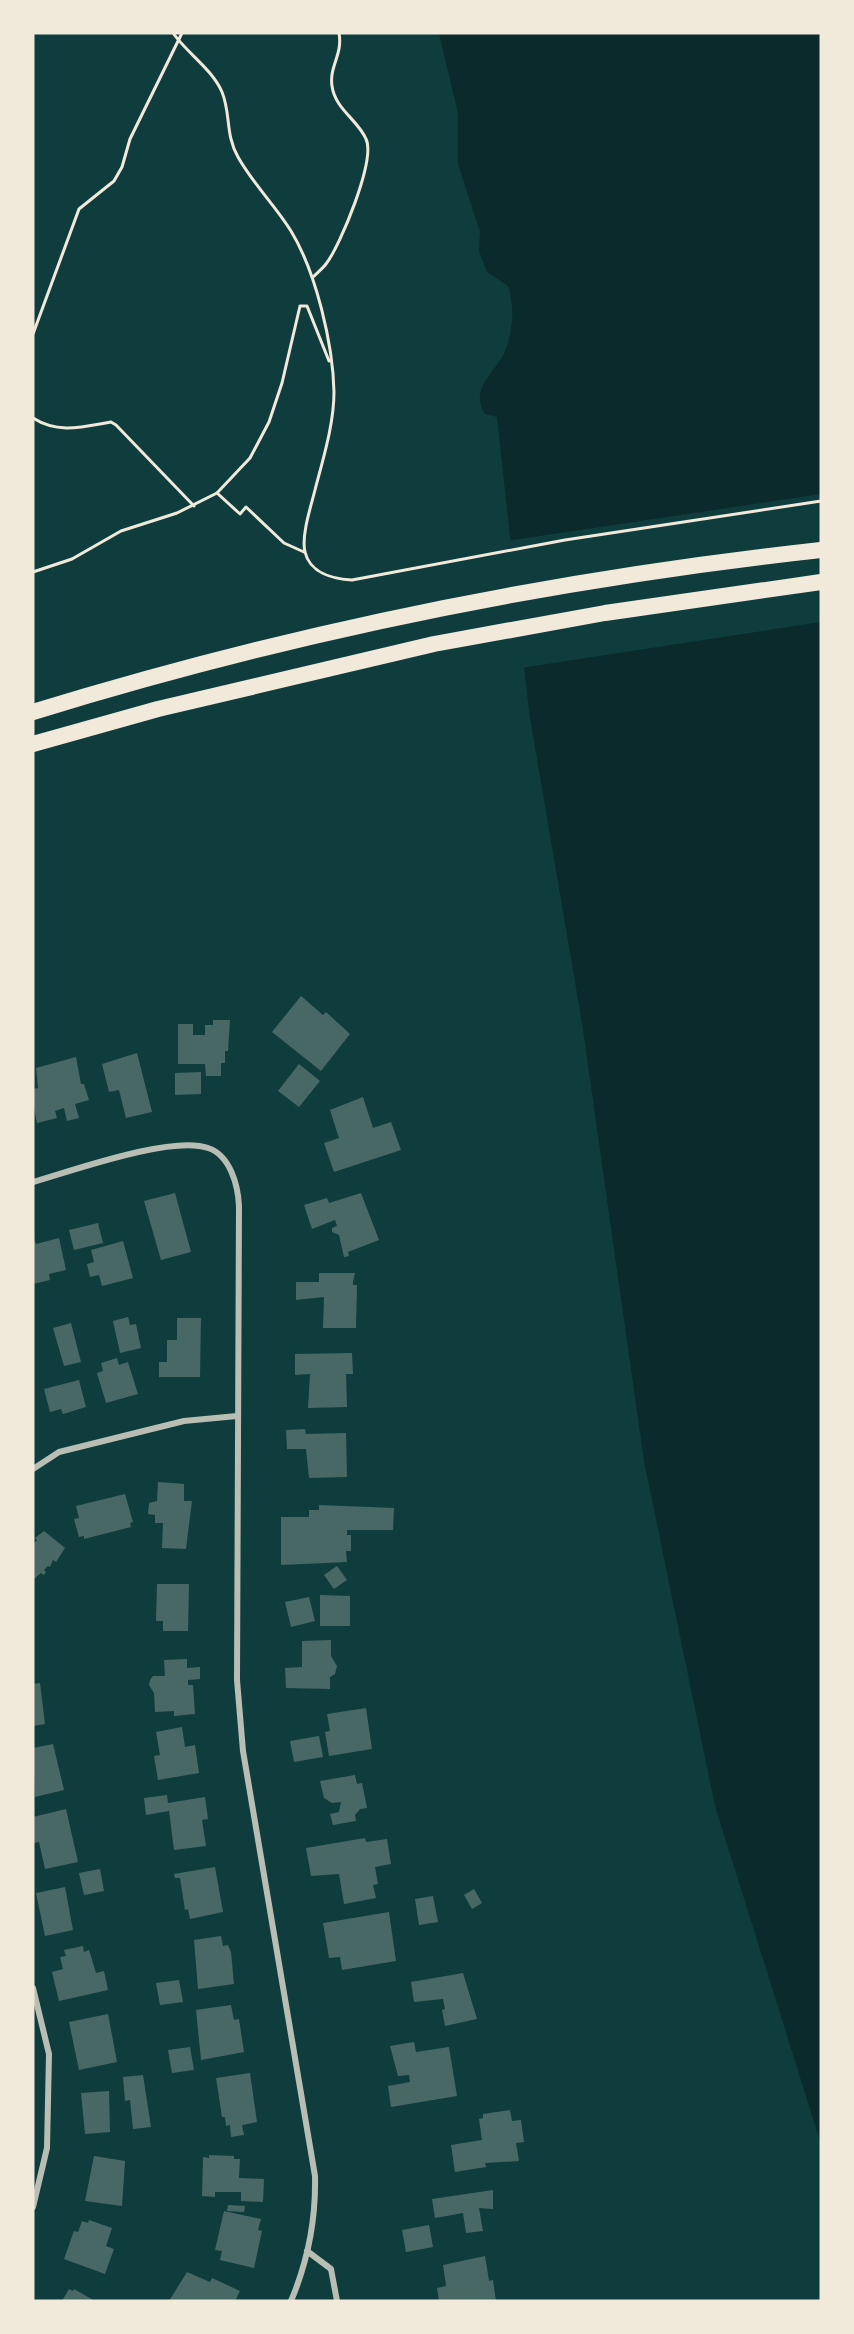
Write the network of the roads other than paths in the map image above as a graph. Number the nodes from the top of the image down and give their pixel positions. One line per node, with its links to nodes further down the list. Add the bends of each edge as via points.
1 (821, 550): 3 (highway, via 566,586 432,610 226,657)
2 (821, 582): 4 (highway, via 605,613 434,644 158,709)
3 (33, 712)
4 (33, 744)
5 (33, 1182): 6 (street, via 168,1146 199,1146 218,1153 232,1172 238,1194)
6 (237, 1416): 7 (street, via 184,1421 59,1452); 10 (street, via 237,1680 243,1751 315,2176 313,2227)
7 (33, 1469)
8 (33, 1988): 9 (street, via 49,2054 47,2148)
9 (33, 2207)
10 (307, 2251): 11 (street); 12 (street, via 331,2269)
11 (291, 2301)
12 (337, 2301)

